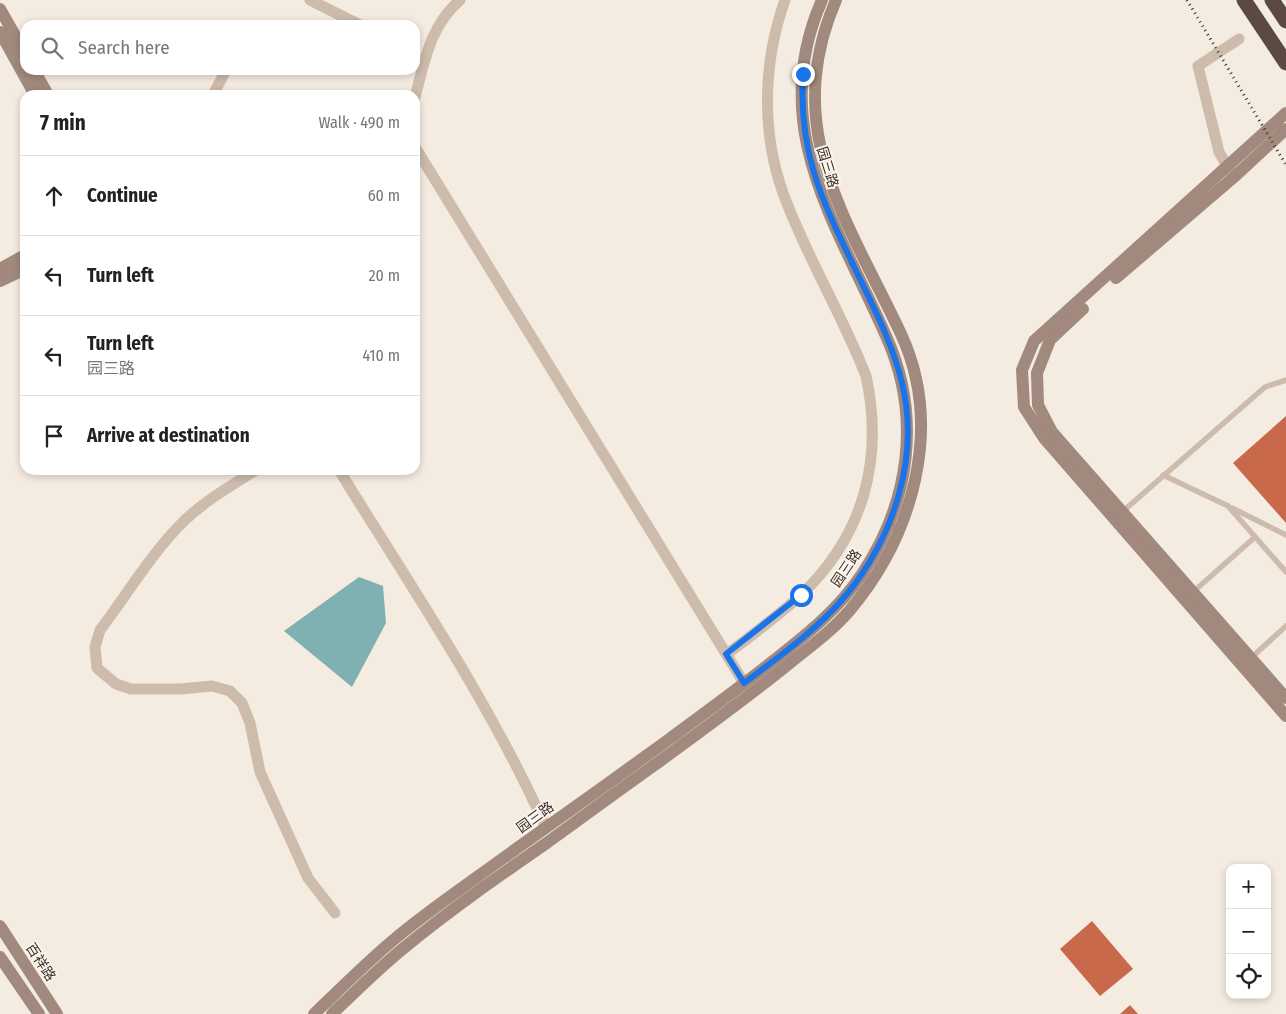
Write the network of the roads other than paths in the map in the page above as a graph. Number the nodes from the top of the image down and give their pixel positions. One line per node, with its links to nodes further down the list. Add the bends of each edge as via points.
1 (310, 0): 9 (street)
2 (460, 0): 22 (street, via 442,18 433,34)
3 (784, 0): 42 (street, via 768,68 769,136 783,192 866,376 874,440 868,482 860,506 828,564 801,595)
4 (822, 0): 44 (main road, 园三路, via 803,74 805,140 817,186 897,363 907,410 907,453 893,516 862,574 814,627)
5 (836, 0): 54 (main road, 园三路, via 822,41 815,79 819,148 834,192 903,339 920,409 921,441 916,478 893,545 867,587 830,630 698,735 432,926 379,969)
6 (1244, 0): 14 (highway)
7 (1272, 0): 10 (highway)
8 (0, 9): 13 (main road)
9 (350, 20)
10 (1286, 21)
11 (0, 32): 15 (main road)
12 (1239, 39): 26 (street, via 1198,66 1219,152)
13 (20, 44)
14 (1286, 63)
15 (20, 68)
16 (24, 75): 19 (main road)
17 (37, 75): 20 (main road)
18 (223, 75): 21 (street)
19 (32, 90)
20 (45, 90)
21 (216, 90)
22 (417, 90)
23 (1286, 112): 26 (main road)
24 (1286, 129): 26 (main road)
25 (420, 155): 42 (street)
26 (1230, 172): 36 (main road, via 1050,340 1037,373 1038,405 1052,432); 46 (main road, via 1034,341 1022,370 1024,407 1044,438)
27 (20, 258): 28 (main road)
28 (0, 269)
29 (20, 272): 30 (main road)
30 (0, 281)
31 (1286, 380): 34 (lane, via 1265,387)
32 (248, 475): 48 (street, via 209,499 179,526 162,547 100,630 95,647 97,668 116,684 131,689 212,686 230,691 242,703 250,723 260,772 308,878)
33 (342, 475): 47 (street, via 494,724 522,774)
34 (1164, 475): 35 (lane); 36 (lane)
35 (1228, 506): 37 (lane); 38 (lane)
36 (1122, 512): 40 (main road)
37 (1286, 535)
38 (1255, 537): 39 (lane); 40 (lane)
39 (1286, 572)
40 (1193, 592): 43 (main road)
41 (1286, 626): 43 (lane)
42 (726, 654): 44 (street)
43 (1251, 658): 45 (main road)
44 (744, 683): 47 (main road, 园三路)
45 (1286, 698)
46 (1286, 716)
47 (546, 828): 53 (main road, 园三路, via 393,940)
48 (335, 913)
49 (0, 926): 52 (main road, 百祥路)
50 (0, 957): 51 (main road)
51 (39, 1014)
52 (57, 1014)
53 (314, 1014)
54 (332, 1014)

